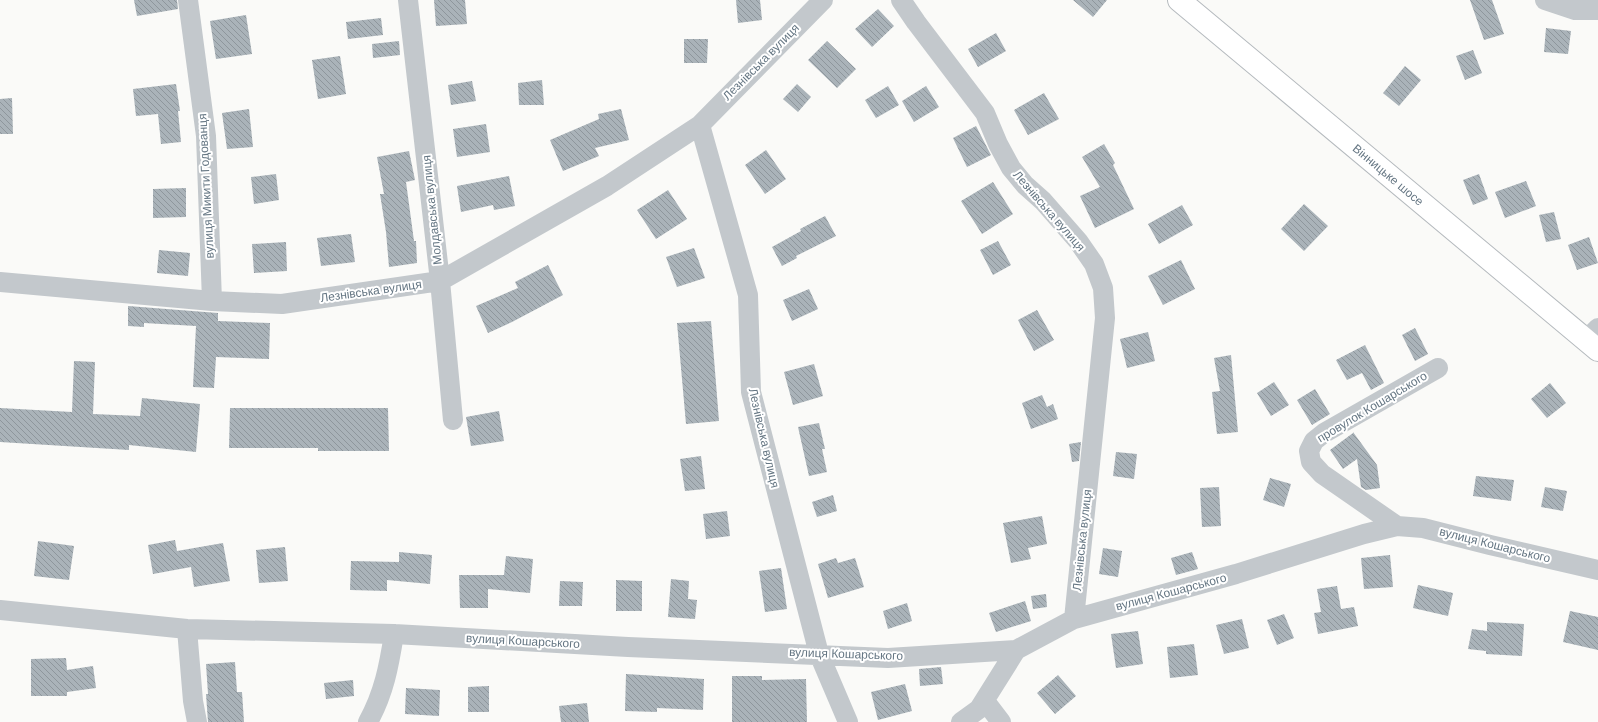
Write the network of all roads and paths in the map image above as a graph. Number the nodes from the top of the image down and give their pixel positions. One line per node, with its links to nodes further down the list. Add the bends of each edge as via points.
1 (188, 0): 11 (street, вулиця Микити Годованця, via 206,136)
2 (408, 0): 9 (street, Молдавська вулиця)
3 (823, 0): 8 (street, Лезнівська вулиця)
4 (901, 0): 18 (street, Лезнівська вулиця, via 985,113 1011,168 1078,241 1094,264 1104,288 1105,318)
5 (1179, 0): 12 (main road, Вінницьке шосе)
6 (1545, 0): 7 (street, via 1575,10)
7 (1598, 10)
8 (700, 125): 9 (street, Лезнівська вулиця, via 607,186); 22 (street, Лезнівська вулиця, via 748,294 751,392)
9 (440, 281): 11 (street, Лезнівська вулиця, via 282,304); 14 (street, Молдавська вулиця)
10 (0, 282): 11 (street, Лезнівська вулиця)
11 (212, 301)
12 (1594, 339)
13 (1438, 368): 15 (street, провулок Кошарського, via 1324,433 1314,441 1309,451 1311,462 1322,474)
14 (453, 420)
15 (1397, 526): 16 (street, вулиця Кошарського, via 1423,528); 18 (street, вулиця Кошарського)
16 (1598, 570)
17 (0, 610): 19 (street, вулиця Кошарського)
18 (1074, 619): 21 (street, вулиця Кошарського)
19 (187, 629): 20 (street, вулиця Кошарського); 24 (street)
20 (394, 634): 22 (street, вулиця Кошарського, via 628,648); 25 (street, via 388,673 376,708)
21 (1016, 650): 22 (street, вулиця Кошарського, via 888,658); 23 (street)
22 (819, 654): 26 (street, Лезнівська вулиця)
23 (985, 701): 27 (street, via 979,709); 28 (street)
24 (197, 722)
25 (368, 722)
26 (848, 722)
27 (961, 722)
28 (1001, 722)

